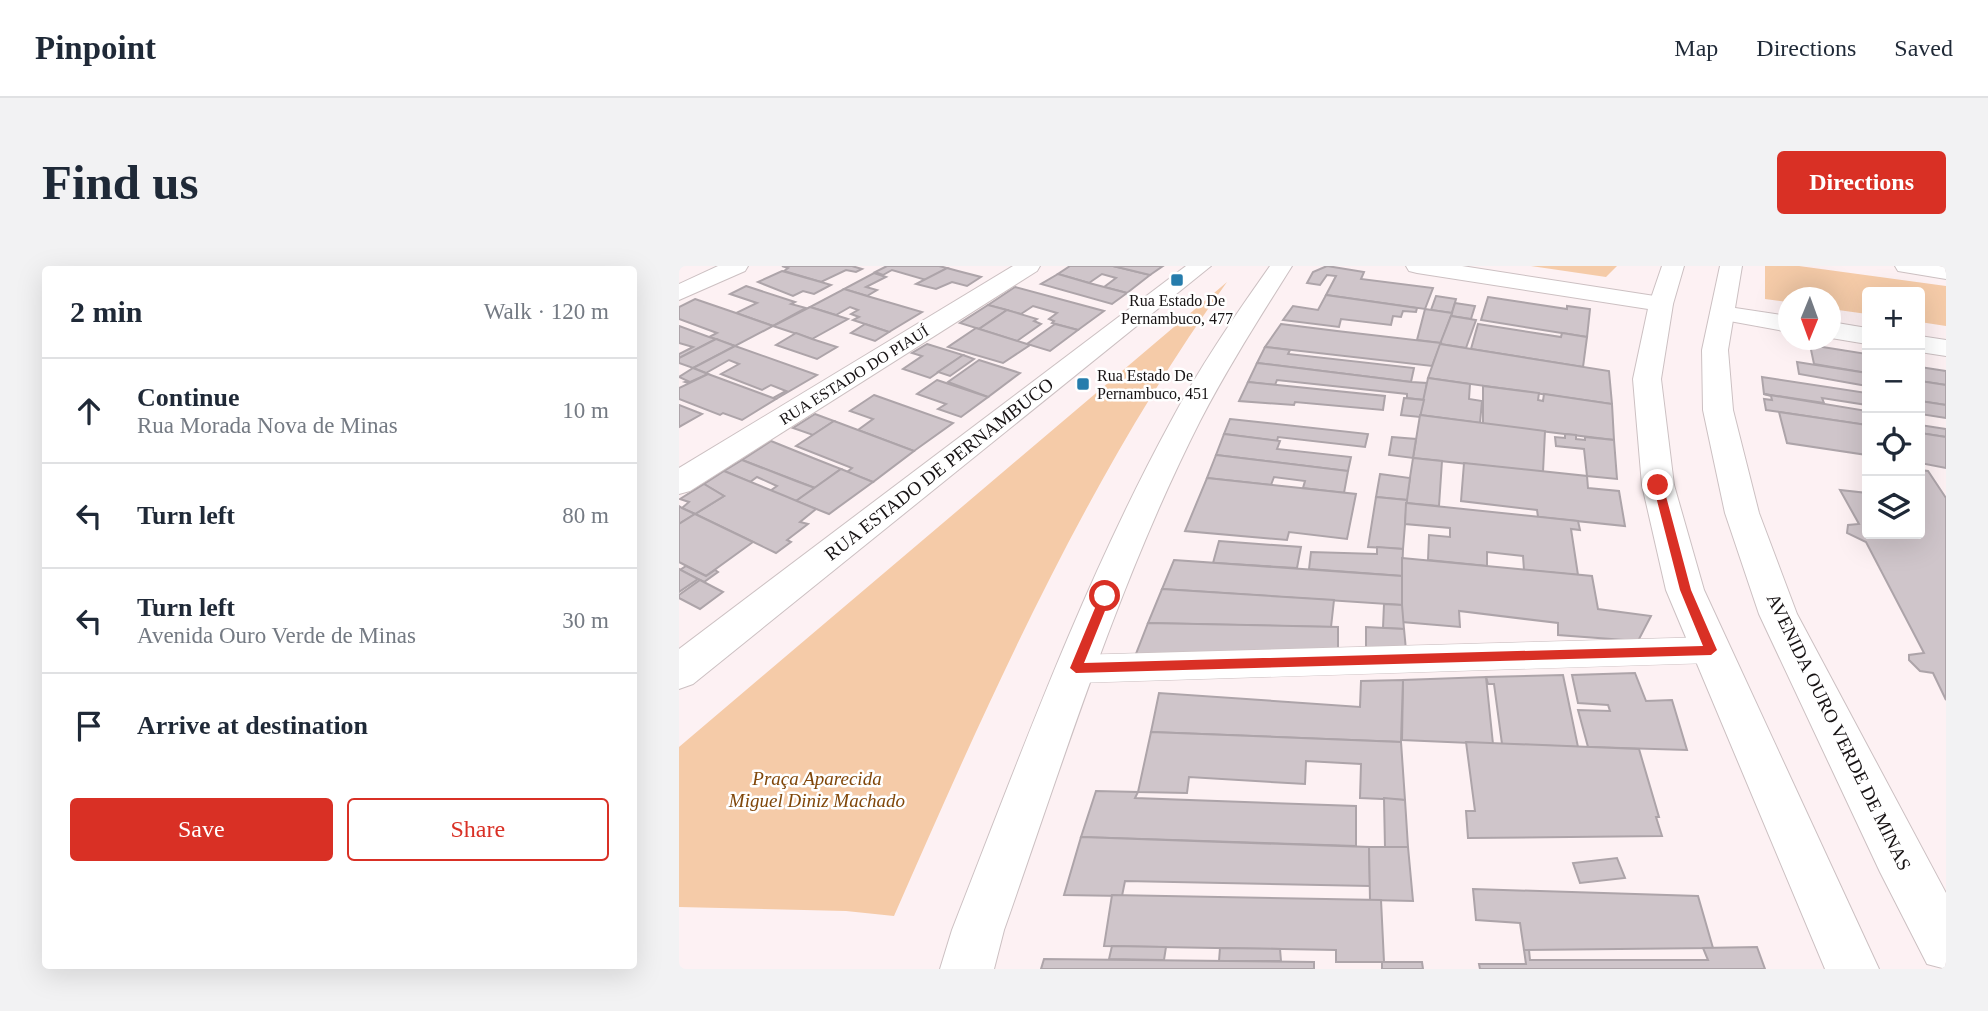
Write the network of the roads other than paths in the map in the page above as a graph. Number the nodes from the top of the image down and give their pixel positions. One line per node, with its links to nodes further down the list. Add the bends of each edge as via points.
1 (737, 266): 10 (street)
2 (1028, 266): 18 (street, RUA ESTADO DO PIAUÍ)
3 (1200, 266): 21 (street, RUA ESTADO DE PERNAMBUCO)
4 (1281, 266): 20 (street, via 1230,341 1179,432)
5 (1417, 266): 11 (street)
6 (1674, 266): 11 (street)
7 (1731, 266): 12 (street, AVENIDA OURO VERDE DE MINAS)
8 (1906, 266): 9 (street)
9 (1946, 272)
10 (679, 293)
11 (1661, 304): 19 (street, via 1647,379 1658,485 1685,590)
12 (1722, 313): 13 (street); 22 (street, AVENIDA OURO VERDE DE MINAS, via 1715,350 1718,410 1742,513 1774,602)
13 (1778, 322)
14 (1841, 332): 15 (street)
15 (1862, 335)
16 (1925, 345): 17 (street)
17 (1946, 348)
18 (679, 483)
19 (1711, 650): 20 (lane); 24 (street)
20 (1076, 668): 23 (street)
21 (679, 672)
22 (1946, 945)
23 (967, 969)
24 (1852, 969)

